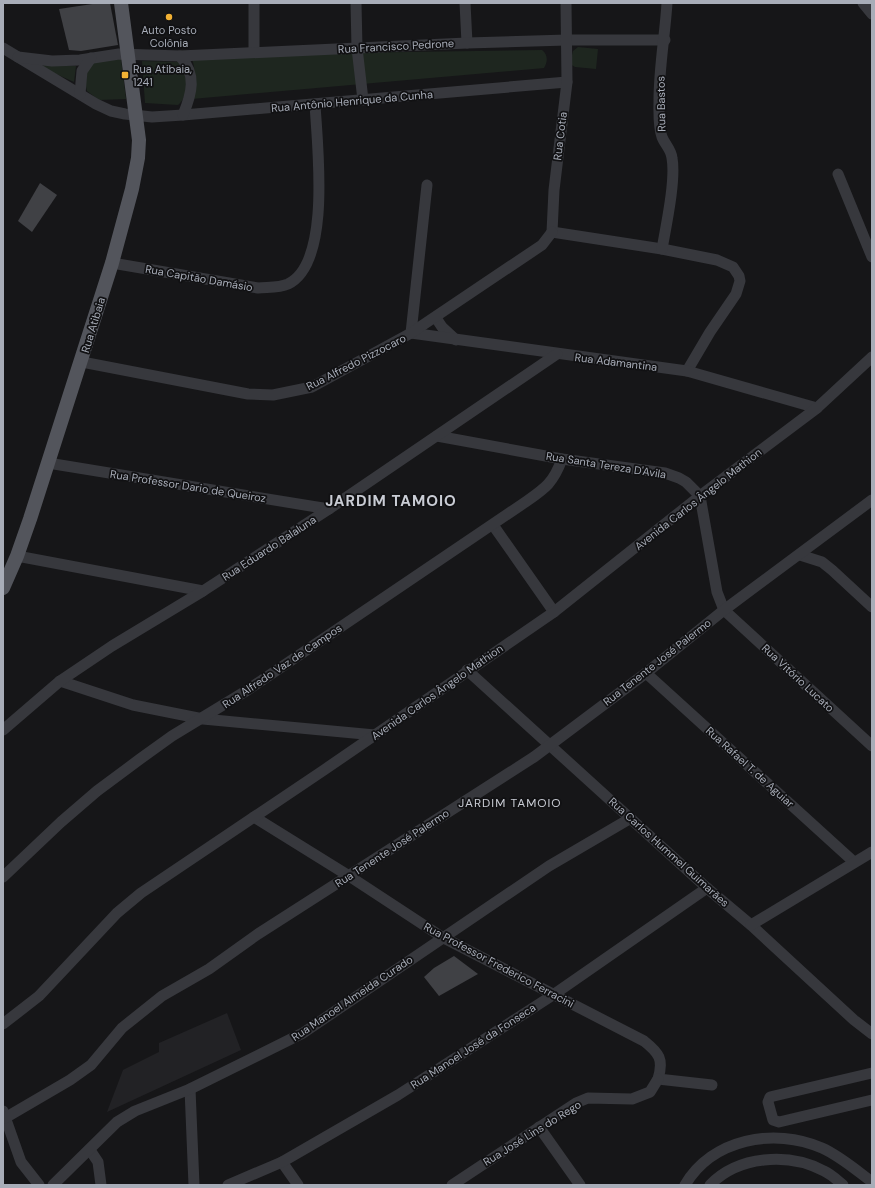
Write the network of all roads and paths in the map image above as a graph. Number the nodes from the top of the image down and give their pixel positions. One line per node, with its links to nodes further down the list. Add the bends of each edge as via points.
1 (121, 3): 15 (main road, Rua Atibaia)
2 (254, 3): 14 (street)
3 (356, 3): 13 (street)
4 (465, 3): 11 (street)
5 (566, 3): 9 (street, Rua Cotia)
6 (667, 3): 10 (street, Rua Bastos)
7 (863, 3): 8 (street)
8 (872, 14)
9 (567, 40): 10 (street, Rua Francisco Pedrone); 11 (street, Rua Francisco Pedrone); 19 (street, Rua Cotia)
10 (665, 40): 28 (street, Rua Bastos, via 659,87 660,125 662,137 673,160)
11 (467, 43): 13 (street, Rua Francisco Pedrone)
12 (3, 48): 17 (street, Rua Antônio Henrique da Cunha)
13 (357, 48): 14 (street, Rua Francisco Pedrone); 21 (street)
14 (254, 52): 16 (street, Rua Francisco Pedrone)
15 (128, 54): 16 (street, Rua Francisco Pedrone); 18 (street, Rua Francisco Pedrone); 23 (main road, Rua Atibaia)
16 (180, 56): 24 (street, via 188,65 192,82 188,105)
17 (18, 57): 18 (street, Rua Francisco Pedrone, via 52,61); 20 (street, Rua Antônio Henrique da Cunha)
18 (91, 58): 20 (street, via 82,71)
19 (567, 82): 21 (street, Rua Antônio Henrique da Cunha); 27 (street, Rua Cotia, via 554,190)
20 (80, 94): 23 (street, Rua Antônio Henrique da Cunha, via 111,111)
21 (363, 100): 22 (street, Rua Antônio Henrique da Cunha)
22 (315, 104): 24 (street, Rua Antônio Henrique da Cunha); 30 (street, Rua Capitão Damásio, via 319,213 312,248 304,270 289,283 258,288)
23 (136, 115): 24 (street, Rua Antônio Henrique da Cunha); 30 (main road, Rua Atibaia, via 138,158)
24 (183, 115)
25 (838, 174): 29 (street)
26 (427, 185): 32 (street)
27 (552, 232): 28 (street); 31 (street, Rua Alfredo Pizzocaro, via 542,245)
28 (662, 249): 37 (street, via 717,260 733,267 739,276 736,294)
29 (872, 257)
30 (112, 263): 36 (main road, Rua Atibaia)
31 (436, 318): 32 (street, Rua Alfredo Pizzocaro); 33 (street)
32 (411, 333): 33 (street, Rua Adamantina); 36 (street, Rua Alfredo Pizzocaro, via 312,387 274,395 248,394)
33 (456, 340): 34 (street, Rua Adamantina)
34 (557, 354): 37 (street, Rua Adamantina); 39 (street, Rua Eduardo Balaluna)
35 (872, 357): 38 (street, Avenida Carlos Ângelo Mathion)
36 (82, 362): 41 (main road, Rua Atibaia)
37 (687, 371): 38 (street, Rua Adamantina)
38 (817, 408): 42 (street, Avenida Carlos Ângelo Mathion)
39 (437, 436): 40 (street, Rua Santa Tereza D'Avila); 44 (street, Rua Eduardo Balaluna)
40 (562, 460): 42 (street, Rua Santa Tereza D'Avila, via 665,473 686,482); 45 (street, Rua Alfredo Vaz de Campos, via 556,476 543,489)
41 (48, 462): 44 (street, Rua Professor Dario de Queiroz, via 235,495); 47 (main road, Rua Atibaia)
42 (700, 496): 51 (street, via 717,592); 52 (street, Avenida Carlos Ângelo Mathion)
43 (872, 500): 46 (street, Rua Tenente José Palermo)
44 (330, 508): 49 (street, Rua Eduardo Balaluna)
45 (493, 525): 52 (street); 56 (street, Rua Alfredo Vaz de Campos)
46 (800, 555): 50 (street, via 822,562); 51 (street, Rua Tenente José Palermo)
47 (18, 556): 48 (main road, Rua Atibaia); 49 (street)
48 (3, 588)
49 (203, 591): 55 (street, Rua Eduardo Balaluna)
50 (872, 607)
51 (724, 610): 54 (street, Rua Tenente José Palermo); 60 (street, Rua Vitório Lucato)
52 (554, 612): 53 (street, Avenida Carlos Ângelo Mathion)
53 (467, 670): 58 (street, Avenida Carlos Ângelo Mathion); 59 (street, Rua Carlos Hummel Guimarães)
54 (646, 673): 59 (street, Rua Tenente José Palermo); 64 (street, Rua Rafael T. de Aguiar)
55 (60, 681): 56 (street, via 133,705); 57 (street, Rua Eduardo Balaluna)
56 (203, 719): 58 (street); 66 (street, Rua Alfredo Vaz de Campos, via 172,736 97,792)
57 (3, 730)
58 (375, 735): 61 (street, Avenida Carlos Ângelo Mathion)
59 (550, 743): 62 (street, Rua Carlos Hummel Guimarães); 65 (street, Rua Tenente José Palermo, via 534,757)
60 (872, 746)
61 (254, 817): 65 (street, Rua Professor Frederico Ferracini); 71 (street, Avenida Carlos Ângelo Mathion, via 141,893 117,913 39,996)
62 (631, 818): 67 (street, Rua Carlos Hummel Guimarães); 69 (street, Rua Manoel Almeida Curado, via 549,866)
63 (872, 852): 64 (street)
64 (854, 862): 68 (street)
65 (349, 876): 69 (street, Rua Professor Frederico Ferracini); 78 (street, Rua Tenente José Palermo, via 258,934 209,969 162,996 122,1028 91,1065 70,1080)
66 (3, 877)
67 (707, 888): 68 (street, Rua Carlos Hummel Guimarães); 70 (street, Rua Manoel José da Fonseca)
68 (751, 925): 72 (street, Rua Carlos Hummel Guimarães)
69 (442, 937): 70 (street, Rua Professor Frederico Ferracini); 76 (street, Rua Manoel Almeida Curado, via 303,1033)
70 (553, 995): 74 (street, Rua Professor Frederico Ferracini, via 644,1041 660,1058); 81 (street, Rua Manoel José da Fonseca, via 398,1095)
71 (3, 1024)
72 (872, 1034)
73 (872, 1073): 77 (street, via 774,1096 768,1102 773,1120 779,1122)
74 (658, 1079): 75 (street); 79 (street, Rua José Lins do Rego, via 650,1092 641,1096 616,1100 588,1098)
75 (712, 1085)
76 (190, 1089): 80 (street, Rua Manoel Almeida Curado, via 129,1115 105,1133); 87 (street)
77 (872, 1100)
78 (4, 1114): 84 (street, via 21,1162)
79 (539, 1127): 83 (street, Rua José Lins do Rego); 90 (street)
80 (90, 1150): 85 (street, Rua Manoel Almeida Curado); 86 (street, via 98,1162)
81 (282, 1162): 88 (street, Rua Manoel José da Fonseca); 89 (street)
82 (872, 1182): 91 (street, via 823,1148 779,1138 731,1145 712,1155 692,1172)
83 (455, 1184)
84 (39, 1185)
85 (53, 1185)
86 (101, 1185)
87 (194, 1185)
88 (228, 1185)
89 (298, 1185)
90 (580, 1185)
91 (685, 1185)
92 (710, 1185): 93 (street, via 734,1168 748,1162 769,1159 804,1163 824,1171)
93 (843, 1185)

